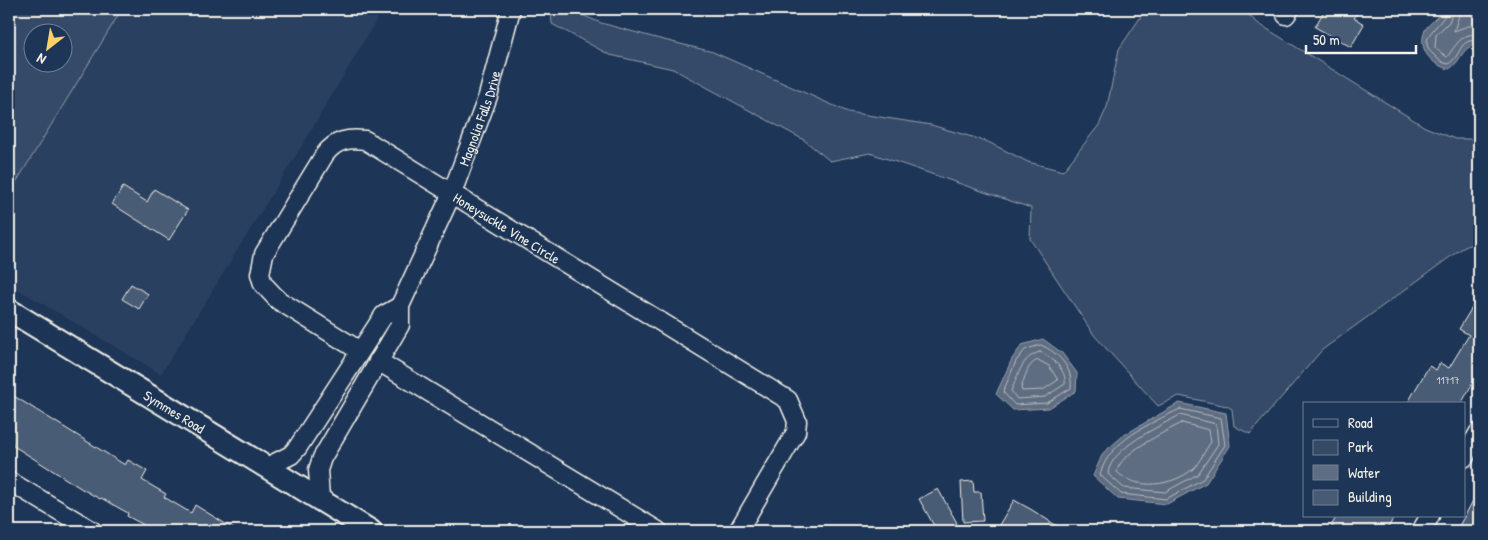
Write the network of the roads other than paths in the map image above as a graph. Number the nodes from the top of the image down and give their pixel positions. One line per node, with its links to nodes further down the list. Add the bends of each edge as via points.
1 (512, 9): 2 (street, Magnolia Falls Drive, via 488,96)
2 (452, 193): 3 (street, Magnolia Falls Drive); 5 (street, Honeysuckle Vine Circle, via 365,140 352,138 340,141 325,154 264,254 260,274 270,293); 18 (street, Honeysuckle Vine Circle, via 788,400 797,421 796,432)
3 (400, 306): 5 (street, Magnolia Falls Drive, via 384,315); 6 (street, Magnolia Falls Drive, via 400,324)
4 (9, 310): 9 (street, Symmes Road)
5 (360, 351): 9 (street, Magnolia Falls Drive, via 298,447)
6 (378, 362): 11 (street, Magnolia Falls Drive, via 322,458 318,470); 17 (street)
7 (1479, 432): 8 (street)
8 (1466, 455)
9 (267, 467): 11 (street, Symmes Road)
10 (9, 481): 14 (street)
11 (320, 498): 12 (street, Symmes Road)
12 (340, 511): 15 (street, Symmes Road); 16 (street, Symmes Road)
13 (1429, 518): 19 (street)
14 (93, 531)
15 (371, 531)
16 (375, 531)
17 (658, 531)
18 (738, 531)
19 (1421, 531)

